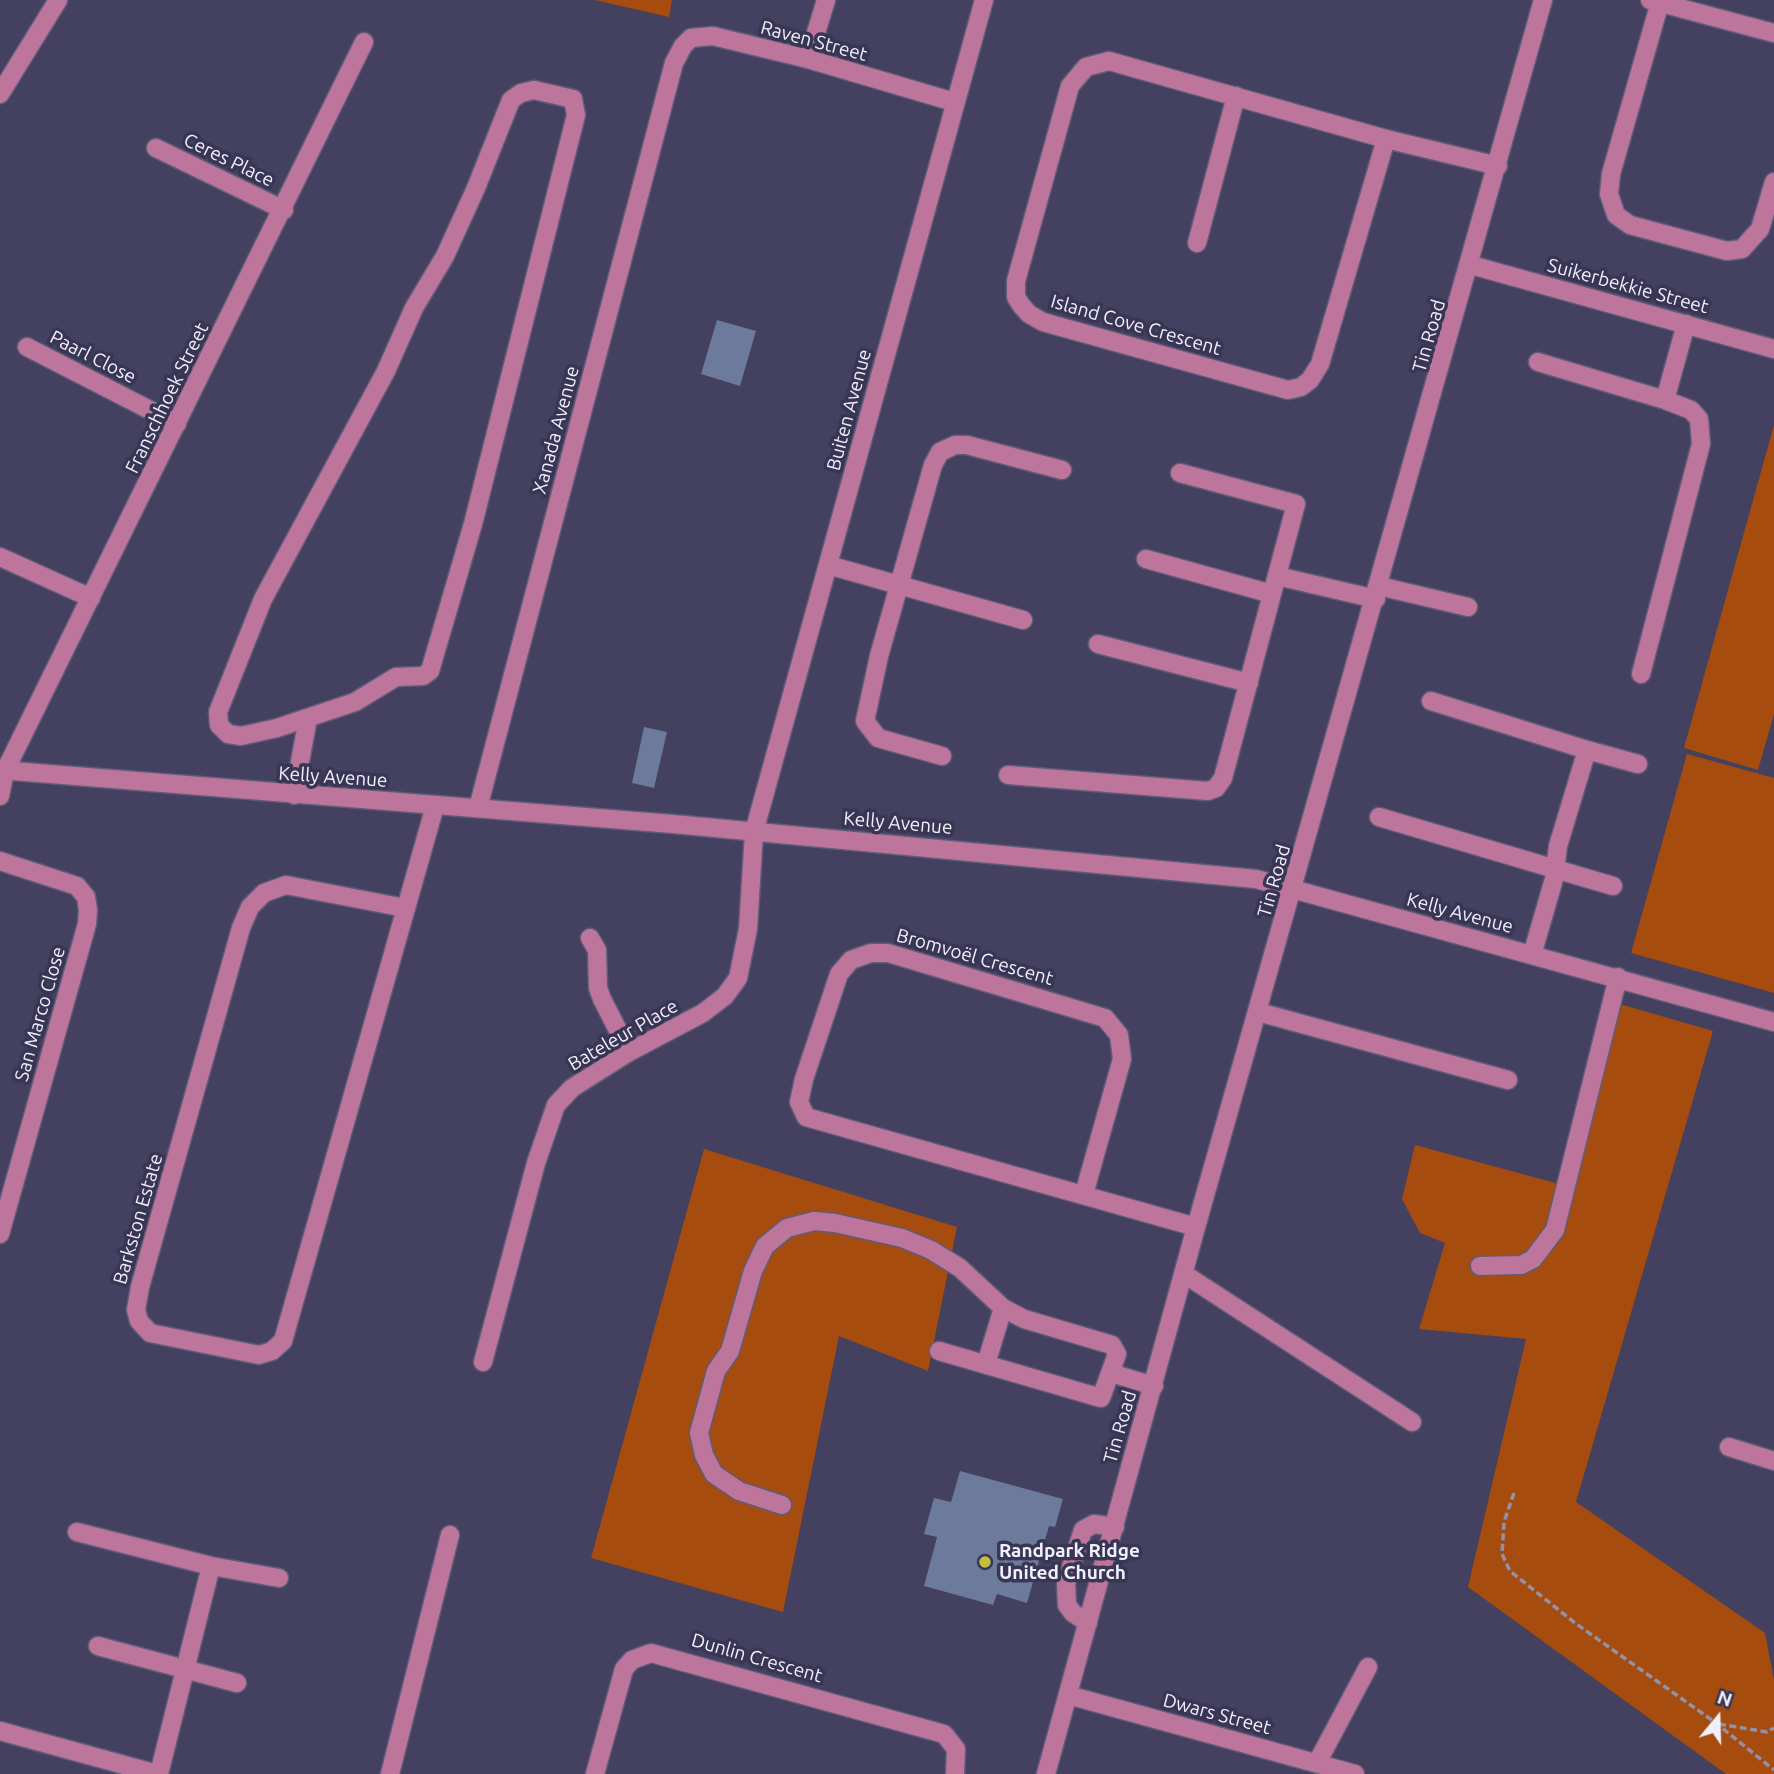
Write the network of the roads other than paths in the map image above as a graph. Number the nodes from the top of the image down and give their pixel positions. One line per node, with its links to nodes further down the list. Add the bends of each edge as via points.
1 (58, 0): 10 (street)
2 (826, 0): 8 (street)
3 (984, 0): 12 (street, Buiten Avenue)
4 (1543, 0): 15 (street, Tin Road)
5 (1655, 1): 6 (street); 16 (street, via 1611,174 1609,194 1616,215 1630,225 1727,251 1742,249 1760,229)
6 (1774, 33)
7 (364, 42): 17 (street, Franschhoek Street)
8 (808, 59): 9 (street, Raven Street, via 703,36 691,38); 12 (street, Raven Street)
9 (674, 63): 50 (street, Xanada Avenue)
10 (0, 94)
11 (1236, 96): 13 (street, Island Cove Crescent); 13 (street, Island Cove Crescent, via 1109,61 1086,66 1078,73 1070,86 1016,281 1016,297 1029,314 1288,390 1301,387 1320,364); 18 (street)
12 (954, 102): 30 (street, Buiten Avenue)
13 (1386, 139): 15 (street, Island Cove Crescent)
14 (156, 148): 17 (street, Ceres Place)
15 (1498, 166): 19 (street, Tin Road)
16 (1774, 182)
17 (284, 209): 25 (street, Franschhoek Street)
18 (1197, 243)
19 (1471, 265): 20 (street, Suikerbekkie Street); 33 (street, Tin Road)
20 (1686, 324): 22 (street, Suikerbekkie Street); 24 (street)
21 (27, 347): 25 (street, Paarl Close)
22 (1774, 349)
23 (1538, 362): 24 (street)
24 (1665, 400): 38 (street, via 1692,410 1699,419 1701,444)
25 (177, 424): 34 (street, Franschhoek Street)
26 (1062, 470): 32 (street, via 967,445 940,452)
27 (1180, 473): 31 (street, via 1296,504)
28 (0, 557): 34 (street)
29 (1146, 559): 31 (street)
30 (828, 565): 32 (street); 52 (street, Buiten Avenue)
31 (1275, 585): 33 (street); 39 (street)
32 (898, 586): 36 (street); 43 (street, via 866,726 878,738)
33 (1378, 592): 35 (street); 56 (street, Tin Road)
34 (91, 598): 45 (street, Franschhoek Street)
35 (1468, 607)
36 (1023, 620)
37 (1098, 644): 39 (street)
38 (1641, 674)
39 (1249, 683): 46 (street, via 1223,778 1208,792)
40 (1431, 701): 42 (street)
41 (308, 718): 41 (street, via 237,736 224,732 217,717 263,599 445,256 511,100 534,90 567,96 576,104 576,115 477,512 431,667 423,676 396,677 368,695); 47 (street)
42 (1587, 750): 44 (street); 54 (street)
43 (942, 756)
44 (1638, 764)
45 (2, 771): 47 (street, Kelly Avenue); 48 (street)
46 (1008, 775)
47 (293, 795): 49 (street, Kelly Avenue)
48 (0, 796)
49 (435, 806): 50 (street, Kelly Avenue); 57 (street, Barkston Estate)
50 (478, 808): 52 (street, Kelly Avenue)
51 (1379, 817): 54 (street)
52 (754, 832): 56 (street, Kelly Avenue, via 1132,866); 63 (street, Bateleur Place, via 748,929 738,978 725,996 703,1013)
53 (0, 861): 67 (street, San Marco Close, via 66,881 86,897 88,910)
54 (1555, 869): 55 (street); 59 (street)
55 (1613, 886)
56 (1294, 887): 59 (street, Kelly Avenue); 61 (street, Tin Road)
57 (405, 908): 57 (street, Barkston Estate, via 286,885 264,893 250,907 140,1287 136,1310 150,1333 259,1355 283,1341)
58 (590, 937): 63 (street, via 598,958 598,988)
59 (1532, 955): 60 (street, Kelly Avenue)
60 (1618, 977): 62 (street, Kelly Avenue); 68 (street, via 1555,1230 1533,1259 1521,1265)
61 (1258, 1012): 64 (street); 66 (street, Tin Road)
62 (1774, 1022)
63 (629, 1052): 72 (street, Bateleur Place, via 572,1088 556,1105)
64 (1508, 1080)
65 (1084, 1194): 65 (street, Bromvoël Crescent, via 806,1116 799,1102 804,1079 839,974 851,960 888,953 1105,1018 1119,1035 1122,1059); 66 (street, Bromvoël Crescent)
66 (1196, 1227): 69 (street, Tin Road)
67 (0, 1234)
68 (1480, 1266)
69 (1184, 1274): 75 (street, Tin Road); 76 (street)
70 (1003, 1308): 73 (street); 74 (street, via 1024,1319 1112,1345 1117,1354); 79 (street, via 960,1268 932,1250 870,1230 814,1222 787,1228 765,1245 730,1351 709,1390 699,1433 714,1475 739,1491)
71 (939, 1351): 73 (street)
72 (483, 1362)
73 (986, 1364): 74 (street, via 1096,1398 1104,1394)
74 (1111, 1373): 75 (street)
75 (1154, 1386): 80 (street, Tin Road)
76 (1412, 1422)
77 (1729, 1447): 78 (street)
78 (1774, 1461)
79 (782, 1505)
80 (1115, 1527): 85 (street, Tin Road); 85 (street, via 1094,1524 1083,1530 1066,1583 1067,1605)
81 (77, 1532): 83 (street)
82 (450, 1535): 94 (street)
83 (211, 1566): 84 (street); 88 (street)
84 (279, 1578)
85 (1088, 1622): 90 (street, Tin Road)
86 (98, 1646): 88 (street)
87 (1368, 1667): 92 (street)
88 (185, 1668): 89 (street); 93 (street)
89 (237, 1683)
90 (1068, 1695): 92 (street, Dwars Street); 97 (street, Tin Road)
91 (0, 1731): 93 (street)
92 (1317, 1763): 98 (street, Dwars Street)
93 (158, 1774)
94 (390, 1774)
95 (595, 1774): 96 (street, Dunlin Crescent, via 624,1669 632,1660 651,1653 944,1734 956,1749)
96 (956, 1774)
97 (1046, 1774)
98 (1355, 1774)

